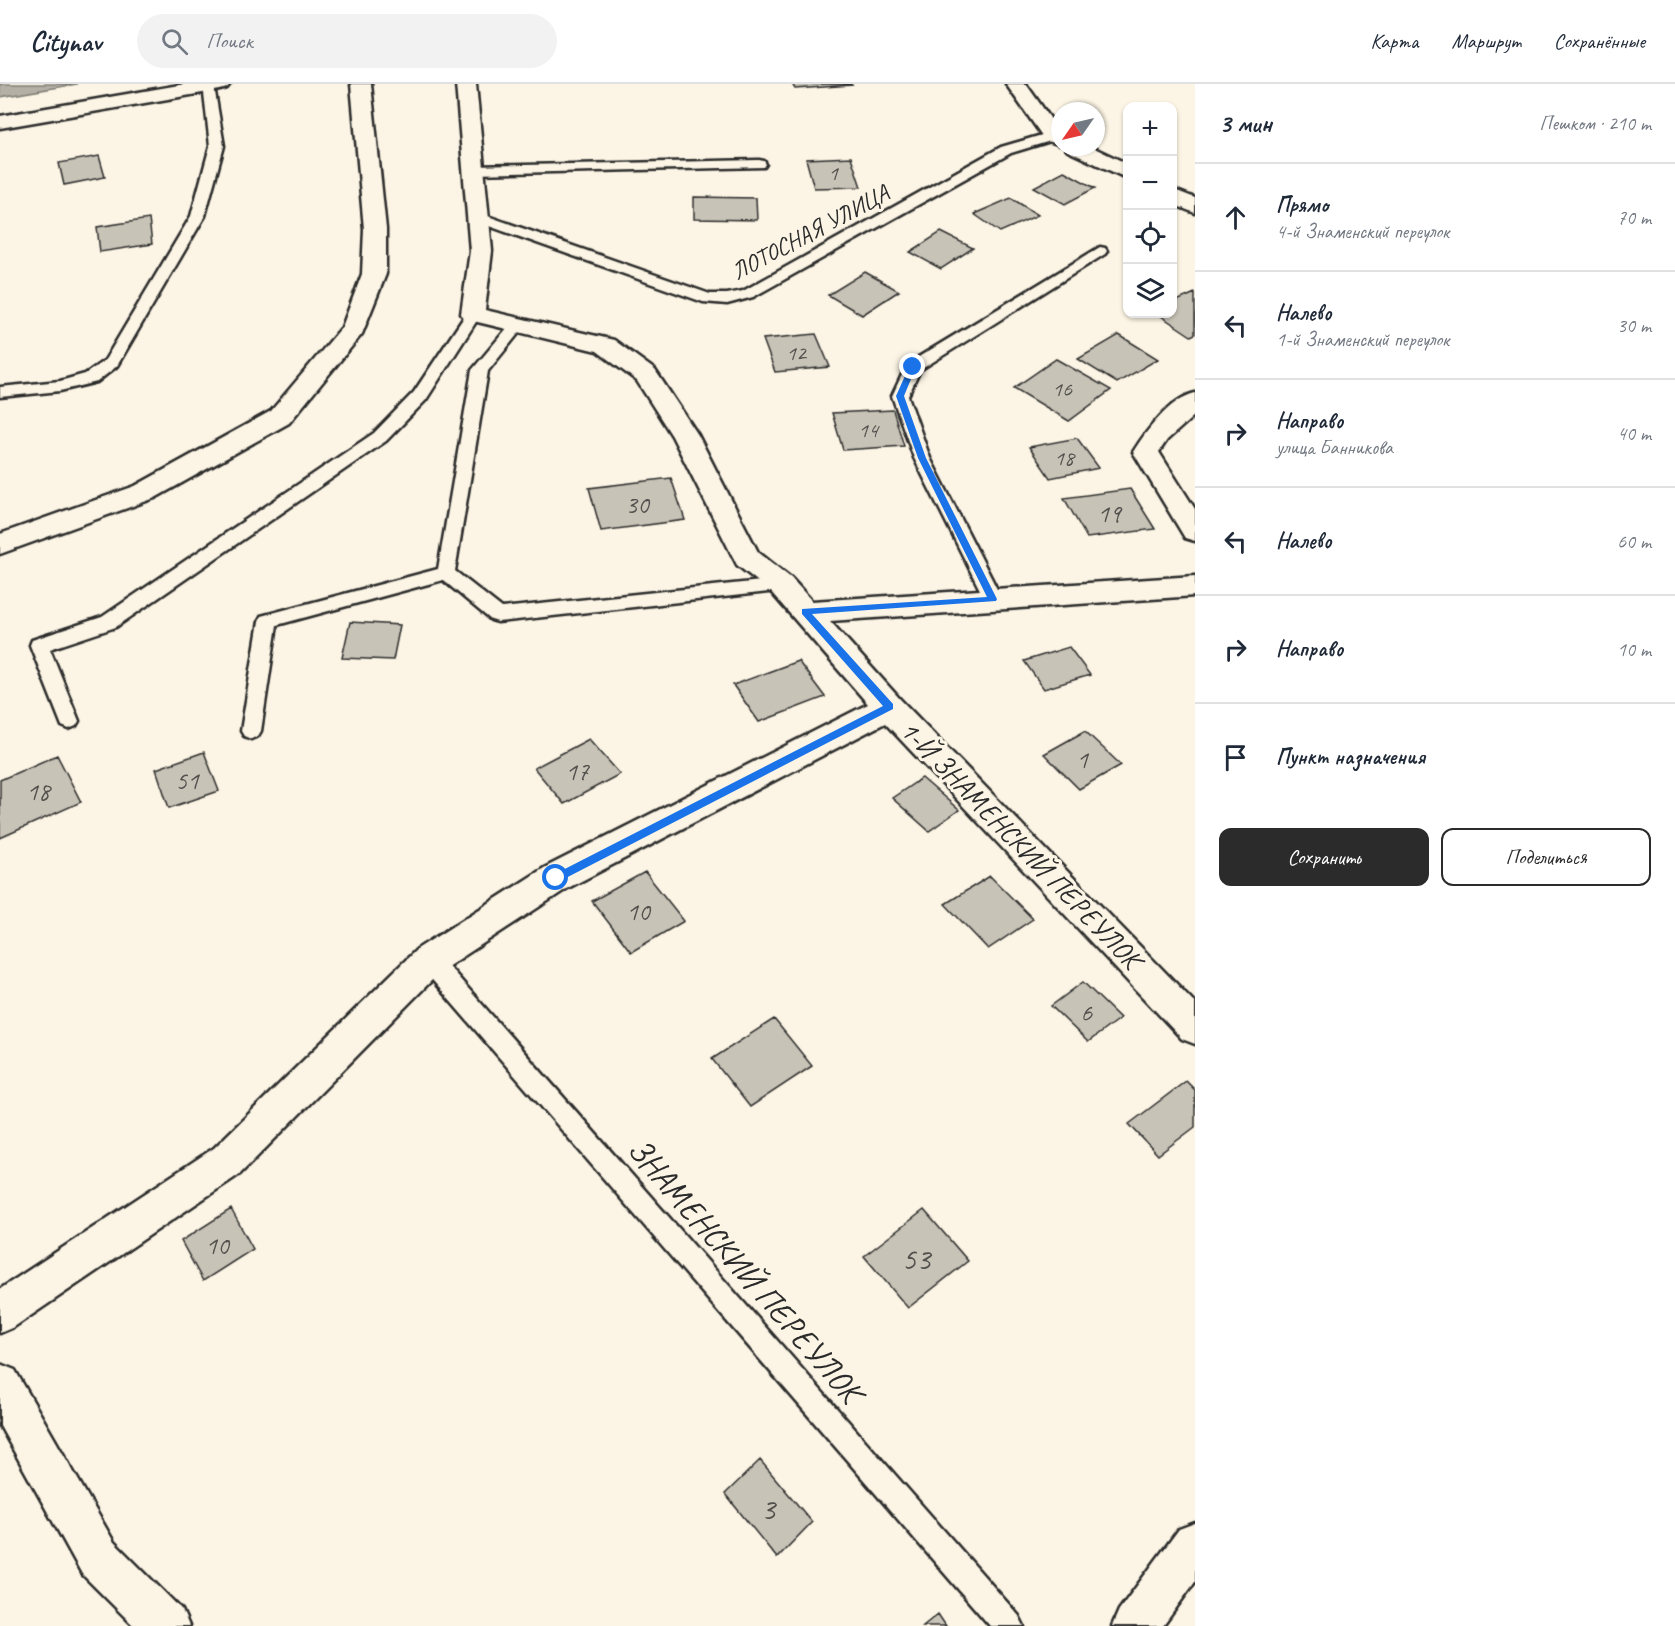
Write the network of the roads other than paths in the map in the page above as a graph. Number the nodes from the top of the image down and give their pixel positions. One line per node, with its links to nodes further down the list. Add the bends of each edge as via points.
1 (361, 84): 21 (main road, via 375,229 374,274 353,329 280,417 145,492)
2 (466, 84): 10 (main road)
3 (1016, 84): 6 (main road)
4 (214, 85): 5 (main road); 18 (lane, via 217,146 198,216 111,363 91,378 60,386)
5 (0, 122)
6 (1051, 130)
7 (1051, 138): 14 (lane, ЛОТОСНАЯ УЛИЦА, via 1006,150 748,294 728,299 708,299)
8 (1095, 156): 11 (main road)
9 (759, 164): 10 (lane)
10 (473, 170): 14 (main road)
11 (1123, 170)
12 (1177, 197): 13 (main road)
13 (1195, 206)
14 (477, 217): 16 (main road, via 481,251)
15 (1100, 251): 25 (lane, via 913,367 900,396 922,458)
16 (473, 314): 17 (main road, 1-Й ЗНАМЕНСКИЙ ПЕРЕУЛОК); 28 (lane, via 420,396 380,437 109,622 39,645)
17 (518, 324): 22 (lane, via 480,370); 23 (main road, 1-Й ЗНАМЕНСКИЙ ПЕРЕУЛОК, via 605,345 646,376 685,435 747,558)
18 (0, 392)
19 (1195, 401): 20 (main road, via 1157,434 1146,452)
20 (1195, 531)
21 (0, 544)
22 (446, 573): 23 (lane, via 498,615); 29 (lane, via 268,621)
23 (781, 585): 26 (main road, 1-Й ЗНАМЕНСКИЙ ПЕРЕУЛОК)
24 (1195, 586): 25 (main road)
25 (993, 599): 26 (main road)
26 (805, 612): 27 (main road, 1-Й ЗНАМЕНСКИЙ ПЕРЕУЛОК)
27 (889, 707): 30 (main road, via 556,878); 31 (main road, 1-Й ЗНАМЕНСКИЙ ПЕРЕУЛОК)
28 (69, 722)
29 (251, 730)
30 (429, 960): 32 (main road, via 227,1161); 36 (lane, ЗНАМЕНСКИЙ ПЕРЕУЛОК)
31 (1195, 1028)
32 (0, 1313)
33 (0, 1384): 35 (main road, via 98,1558)
34 (1195, 1545): 37 (main road)
35 (166, 1626)
36 (1009, 1626)
37 (1135, 1626)

